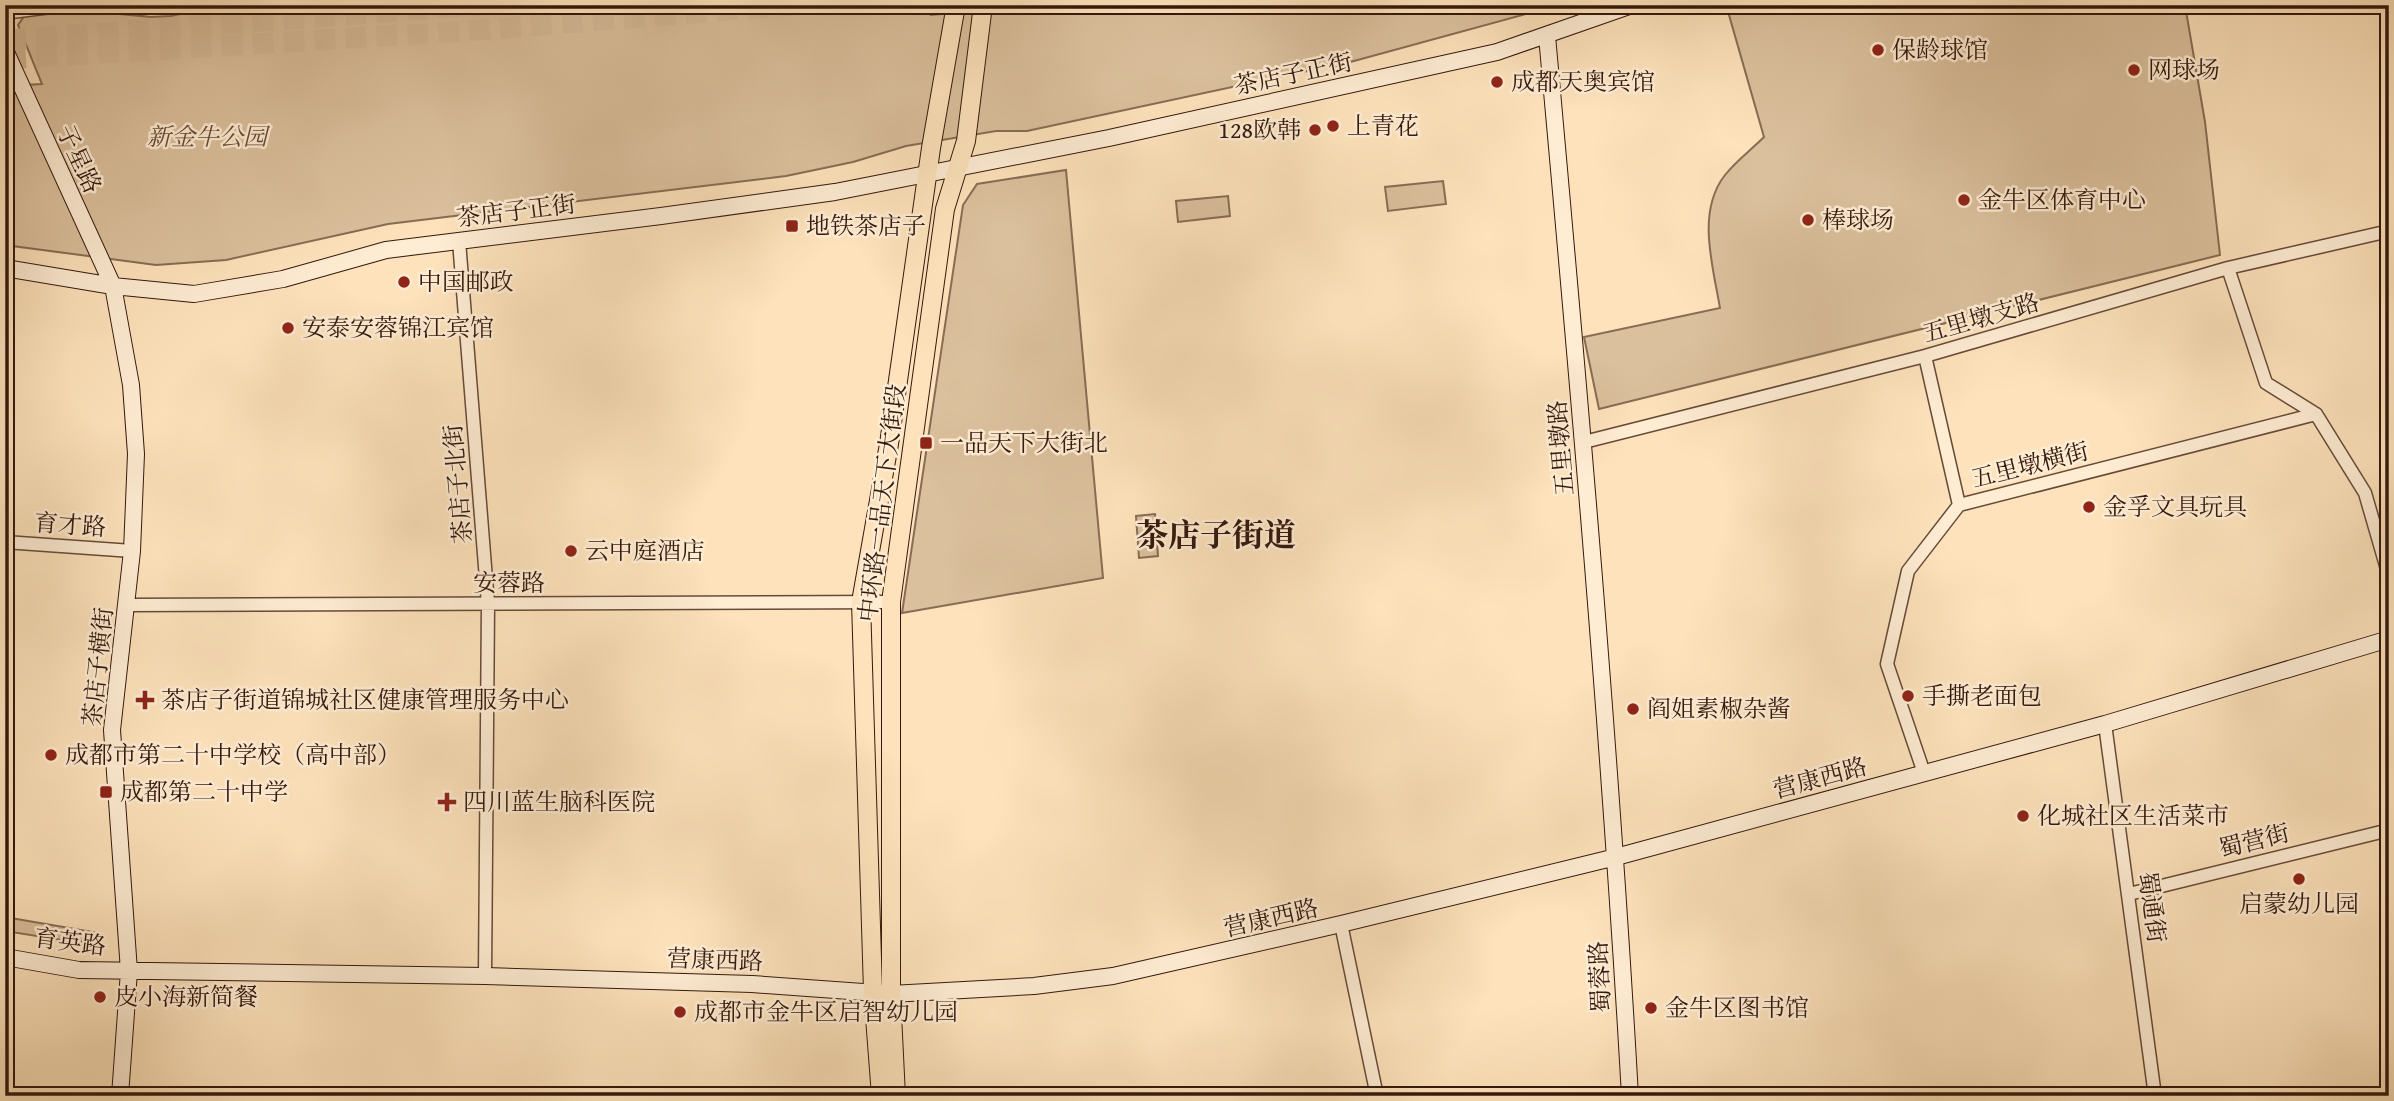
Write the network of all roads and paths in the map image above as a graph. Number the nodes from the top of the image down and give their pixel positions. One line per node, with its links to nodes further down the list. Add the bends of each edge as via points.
1 (65, 5): 7 (street)
2 (120, 5): 3 (street)
3 (187, 5)
4 (956, 5): 12 (main road, 中环路一品天下大街段)
5 (983, 5): 11 (main road, 中环路一品天下大街段, via 966,141)
6 (1632, 5): 8 (street, 茶店子正街)
7 (5, 15)
8 (1547, 36): 11 (street, 茶店子正街, via 1485,55); 20 (street, 五里墩路)
9 (5, 50): 10 (street, 子星路)
10 (11, 77): 17 (street, 子星路)
11 (958, 168): 12 (street, 茶店子正街); 26 (main road, 中环路一品天下大街段, via 945,209)
12 (928, 174): 14 (street, 茶店子正街, via 779,200); 25 (main road, 中环路一品天下大街段)
13 (2389, 231): 16 (street, 五里墩支路)
14 (459, 241): 17 (street, 茶店子正街, via 386,250 283,279 194,294); 27 (street, 茶店子北街)
15 (5, 268): 17 (street, 茶店子正街)
16 (2228, 268): 18 (street, 五里墩支路); 19 (street, via 2266,383)
17 (113, 286): 23 (street, 茶店子横街, via 135,415)
18 (1925, 356): 20 (street, 五里墩支路); 21 (street)
19 (2316, 414): 21 (street, 五里墩横街); 24 (street, via 2365,493)
20 (1584, 442): 33 (street, 五里墩路)
21 (1959, 505): 31 (street, 五里墩横街, via 1908,570 1887,664)
22 (5, 542): 23 (street, 育才路)
23 (132, 551): 28 (street, 茶店子横街)
24 (2389, 576)
25 (861, 602): 26 (street, 安蓉路); 27 (street, 安蓉路); 39 (main road, 中环路一品天下大街段)
26 (891, 602): 39 (main road, 中环路一品天下大街段)
27 (488, 604): 28 (street, 安蓉路); 38 (street, 茶店子北街)
28 (127, 605): 37 (street, 茶店子横街, via 113,730)
29 (2389, 639): 30 (street, 营康西路)
30 (2105, 724): 31 (street, 营康西路); 34 (street, 蜀通街)
31 (1924, 773): 33 (street, 营康西路)
32 (2389, 830): 34 (street, 蜀营街)
33 (1616, 857): 35 (street, 营康西路); 44 (street, 蜀蓉路)
34 (2129, 894): 45 (street, 蜀通街)
35 (1341, 925): 39 (street, 营康西路, via 1114,976 1034,986); 43 (street)
36 (5, 957): 37 (street, 育英路, via 79,970)
37 (129, 971): 38 (street, 营康西路); 40 (street, 茶店子横街)
38 (485, 976): 39 (street, 营康西路)
39 (882, 992): 41 (main road, 中环路一品天下大街段); 42 (main road, 中环路一品天下大街段)
40 (120, 1096)
41 (881, 1096)
42 (896, 1096)
43 (1377, 1096)
44 (1630, 1096)
45 (2155, 1096)

